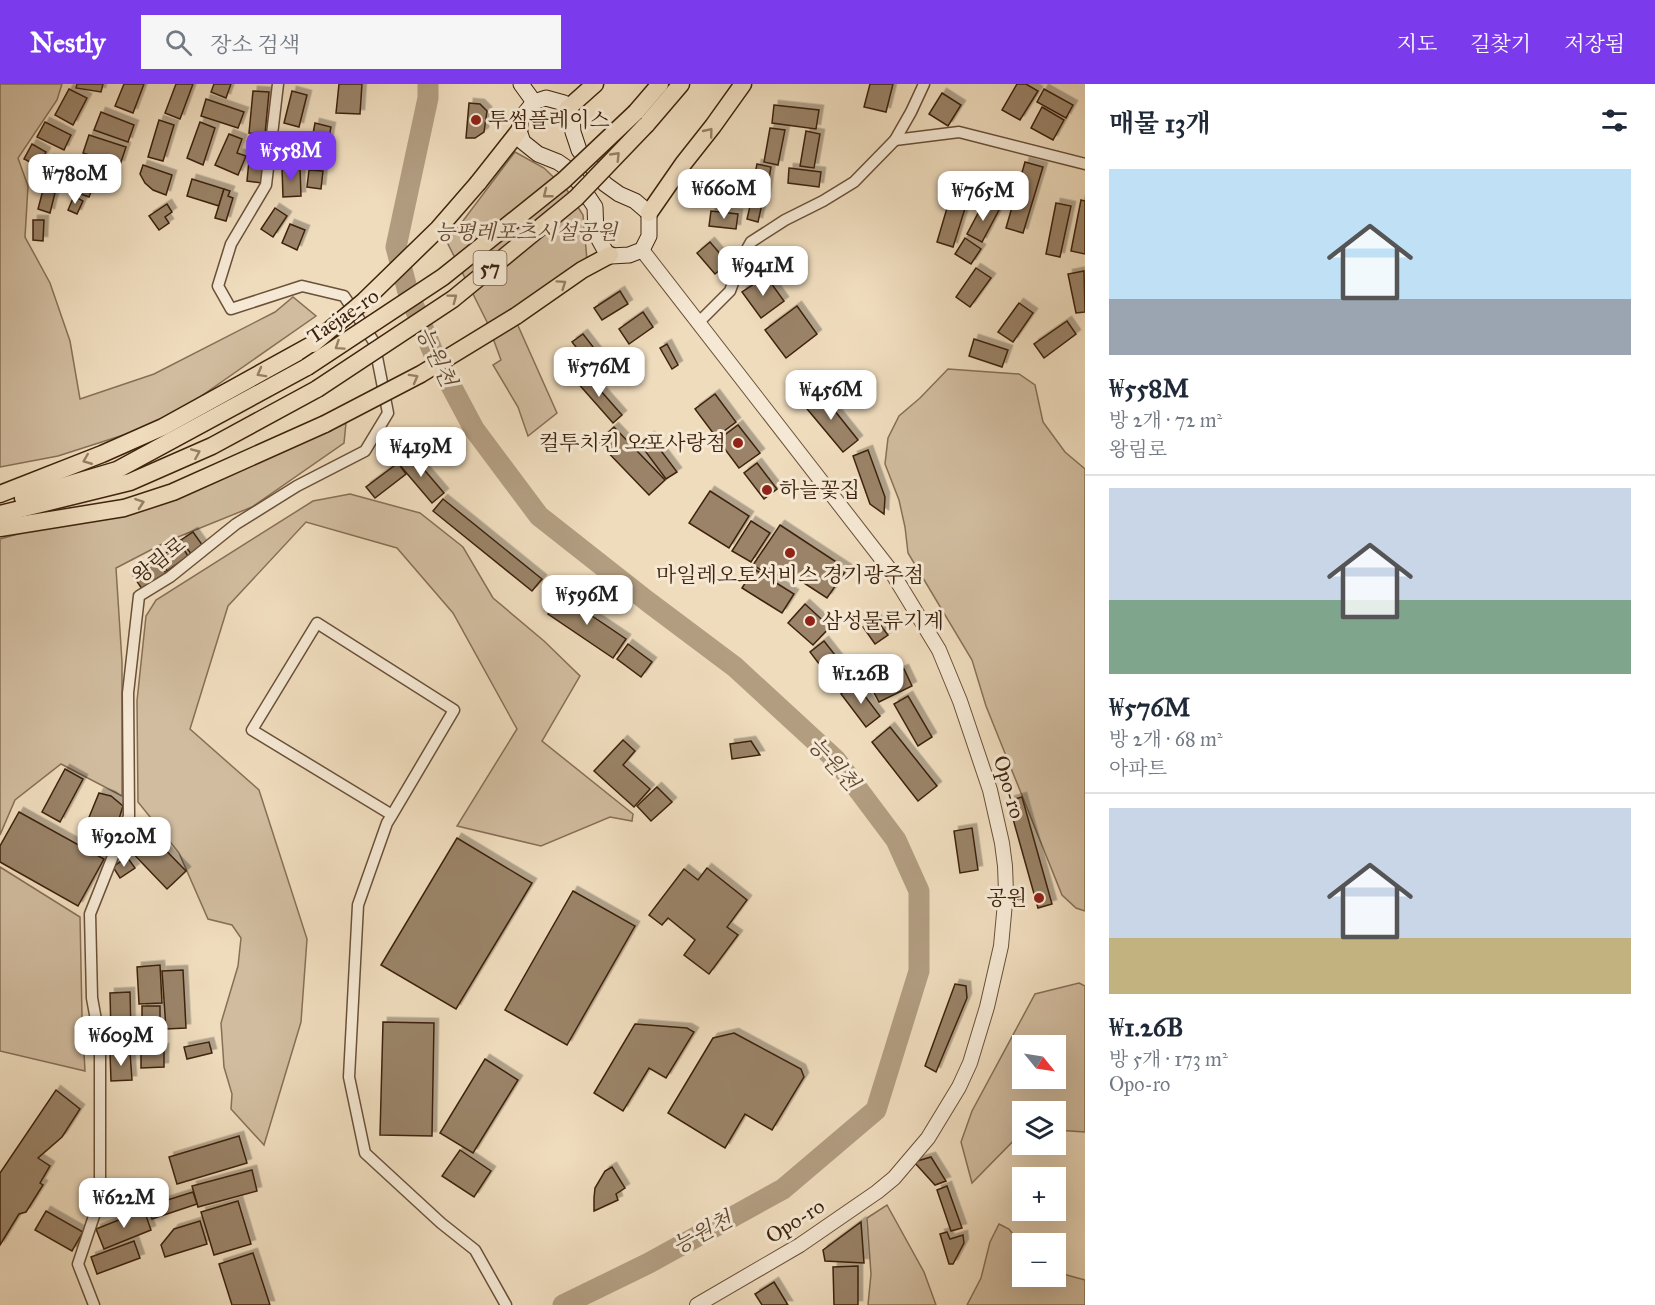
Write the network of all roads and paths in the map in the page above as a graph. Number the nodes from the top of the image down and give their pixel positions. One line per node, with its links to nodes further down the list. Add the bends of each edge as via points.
1 (278, 84): 23 (street, 왕림로, via 266,185 231,244 218,286 231,309 302,286 344,296 374,342 388,413 364,451 236,524 140,596 128,693 129,816 90,914 92,998 100,1042 100,1198 78,1264)
2 (521, 84): 8 (main road)
3 (595, 84): 9 (highway)
4 (660, 84): 10 (highway, Taejae-ro / 57)
5 (681, 84): 10 (highway, Taejae-ro / 57)
6 (743, 84): 14 (highway, one-way to 6)
7 (924, 84): 12 (street)
8 (534, 102): 9 (main road, via 546,98 564,103); 11 (main road, via 521,118)
9 (567, 109): 14 (main road, via 579,150 598,176)
10 (641, 119): 19 (highway, Taejae-ro / 57, one-way to 19, bridge, via 442,277 307,367 117,470); 20 (highway, 57, one-way to 10, bridge, via 130,482 212,446 317,389 453,299 576,198)
11 (519, 131): 16 (main road, via 523,142 537,154 571,171 595,207 596,234); 18 (highway, one-way to 18, bridge, via 430,237 313,345 163,427)
12 (895, 140): 13 (street, via 958,132); 17 (street, via 854,183 751,242 730,291)
13 (1085, 164)
14 (649, 213): 15 (main road, via 650,236)
15 (642, 250): 16 (main road); 17 (street, Opo-ro)
16 (610, 255): 21 (highway, one-way to 16, bridge, via 124,508 173,492 325,424 422,374)
17 (698, 323): 25 (street, Opo-ro, via 891,571 939,650 990,789 1002,843 1006,892 1001,946 979,1035 959,1087 928,1138 877,1192 800,1245)
18 (0, 494)
19 (0, 505)
20 (0, 514)
21 (0, 528)
22 (392, 814): 22 (street, via 454,710 317,623 252,730); 24 (street, via 358,905 349,1077 365,1154 475,1250)
23 (94, 1305)
24 (506, 1305)
25 (697, 1305)

